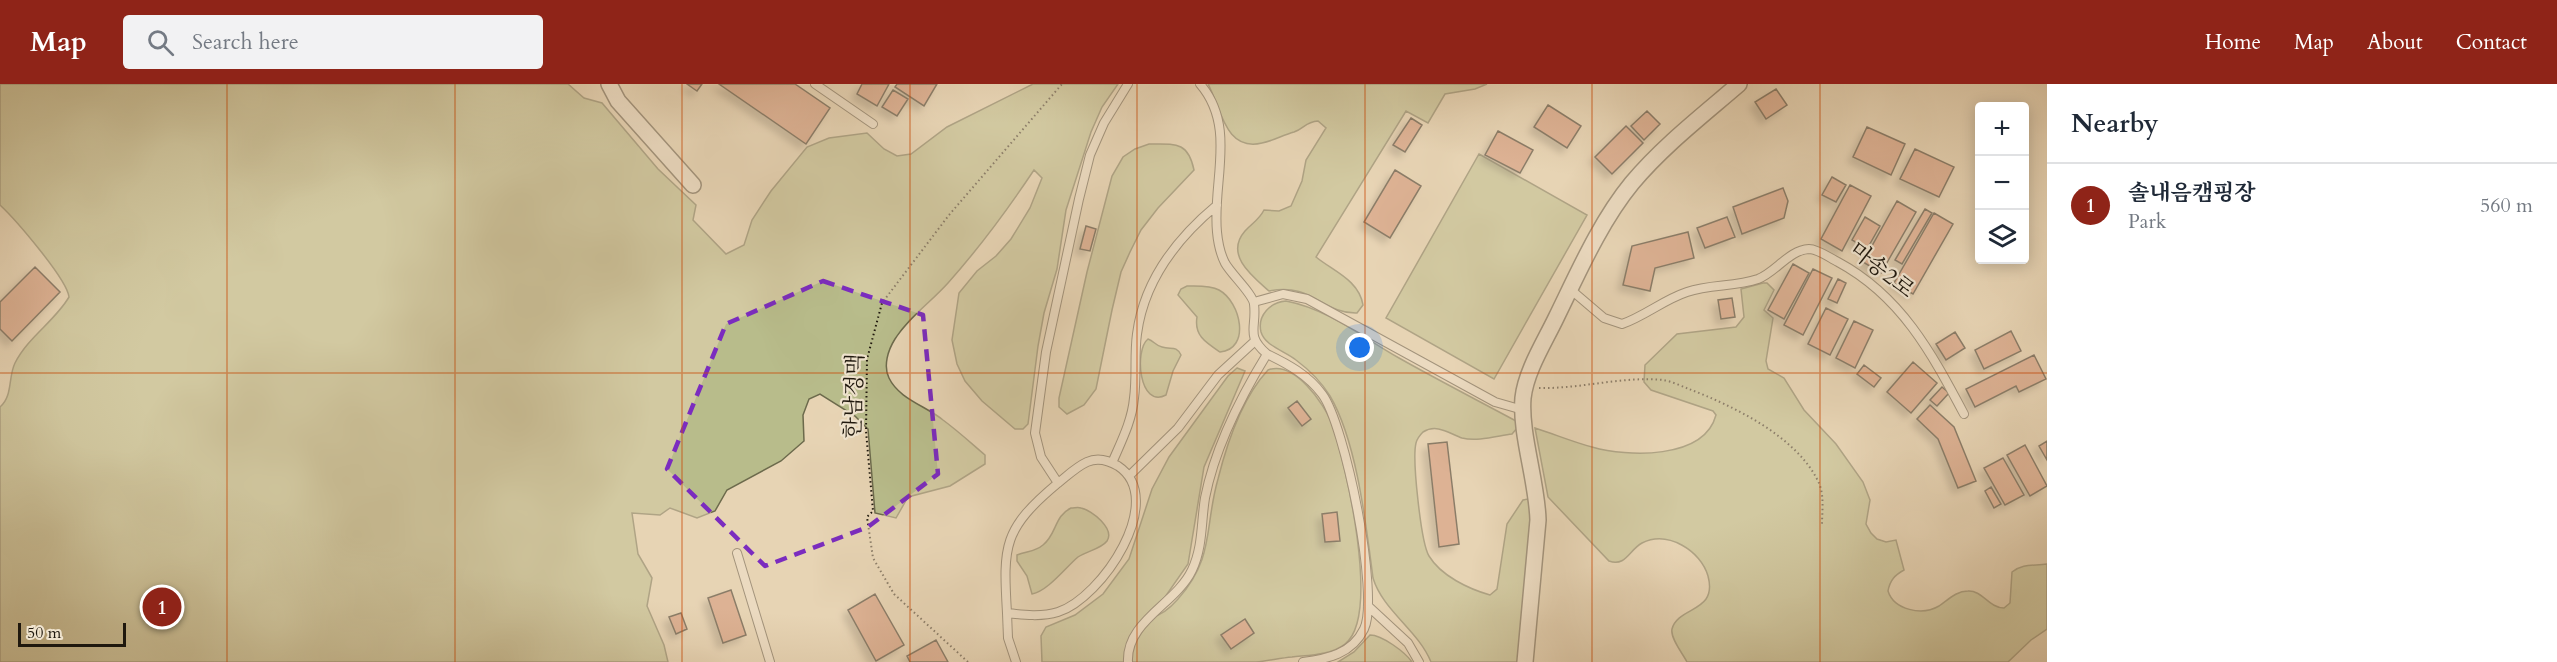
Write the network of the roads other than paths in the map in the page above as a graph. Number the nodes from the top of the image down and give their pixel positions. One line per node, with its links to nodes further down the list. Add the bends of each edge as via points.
1 (609, 84): 7 (street, via 623,107)
2 (815, 84): 6 (lane)
3 (1128, 84): 17 (lane, via 1090,155 1046,352 1035,434 1041,457)
4 (1200, 84): 8 (lane, via 1208,94 1221,138)
5 (1739, 84): 9 (street, via 1632,183)
6 (873, 124)
7 (693, 185)
8 (1217, 205): 10 (lane, via 1221,255); 15 (lane, via 1183,236 1148,291 1137,334 1131,415)
9 (1570, 289): 13 (street, via 1525,387); 14 (lane, 마송2로, via 1604,318 1622,324 1688,291 1760,278 1800,251 1811,249 1849,268 1892,302 1911,323)
10 (1254, 302): 11 (lane); 13 (lane, via 1283,294 1307,299 1495,402)
11 (1255, 341): 12 (lane); 16 (lane, via 1218,375 1178,428)
12 (1267, 354): 19 (lane, via 1312,383 1331,410 1353,481); 23 (lane, via 1217,457 1191,573 1134,636)
13 (1523, 410): 26 (street, via 1538,520)
14 (1964, 414)
15 (1112, 463): 16 (lane); 17 (lane, via 1090,461)
16 (1129, 476): 20 (lane, via 1135,496 1131,525 1120,555 1102,581 1060,612)
17 (1058, 483): 20 (lane, via 1037,500 1008,542)
18 (737, 553): 21 (lane)
19 (1368, 606): 24 (lane, via 1365,629 1346,650 1334,657); 25 (lane, via 1408,644)
20 (1007, 613): 22 (lane, via 1008,638)
21 (770, 662)
22 (1016, 662)
23 (1128, 662)
24 (1303, 662)
25 (1419, 662)
26 (1525, 662)

